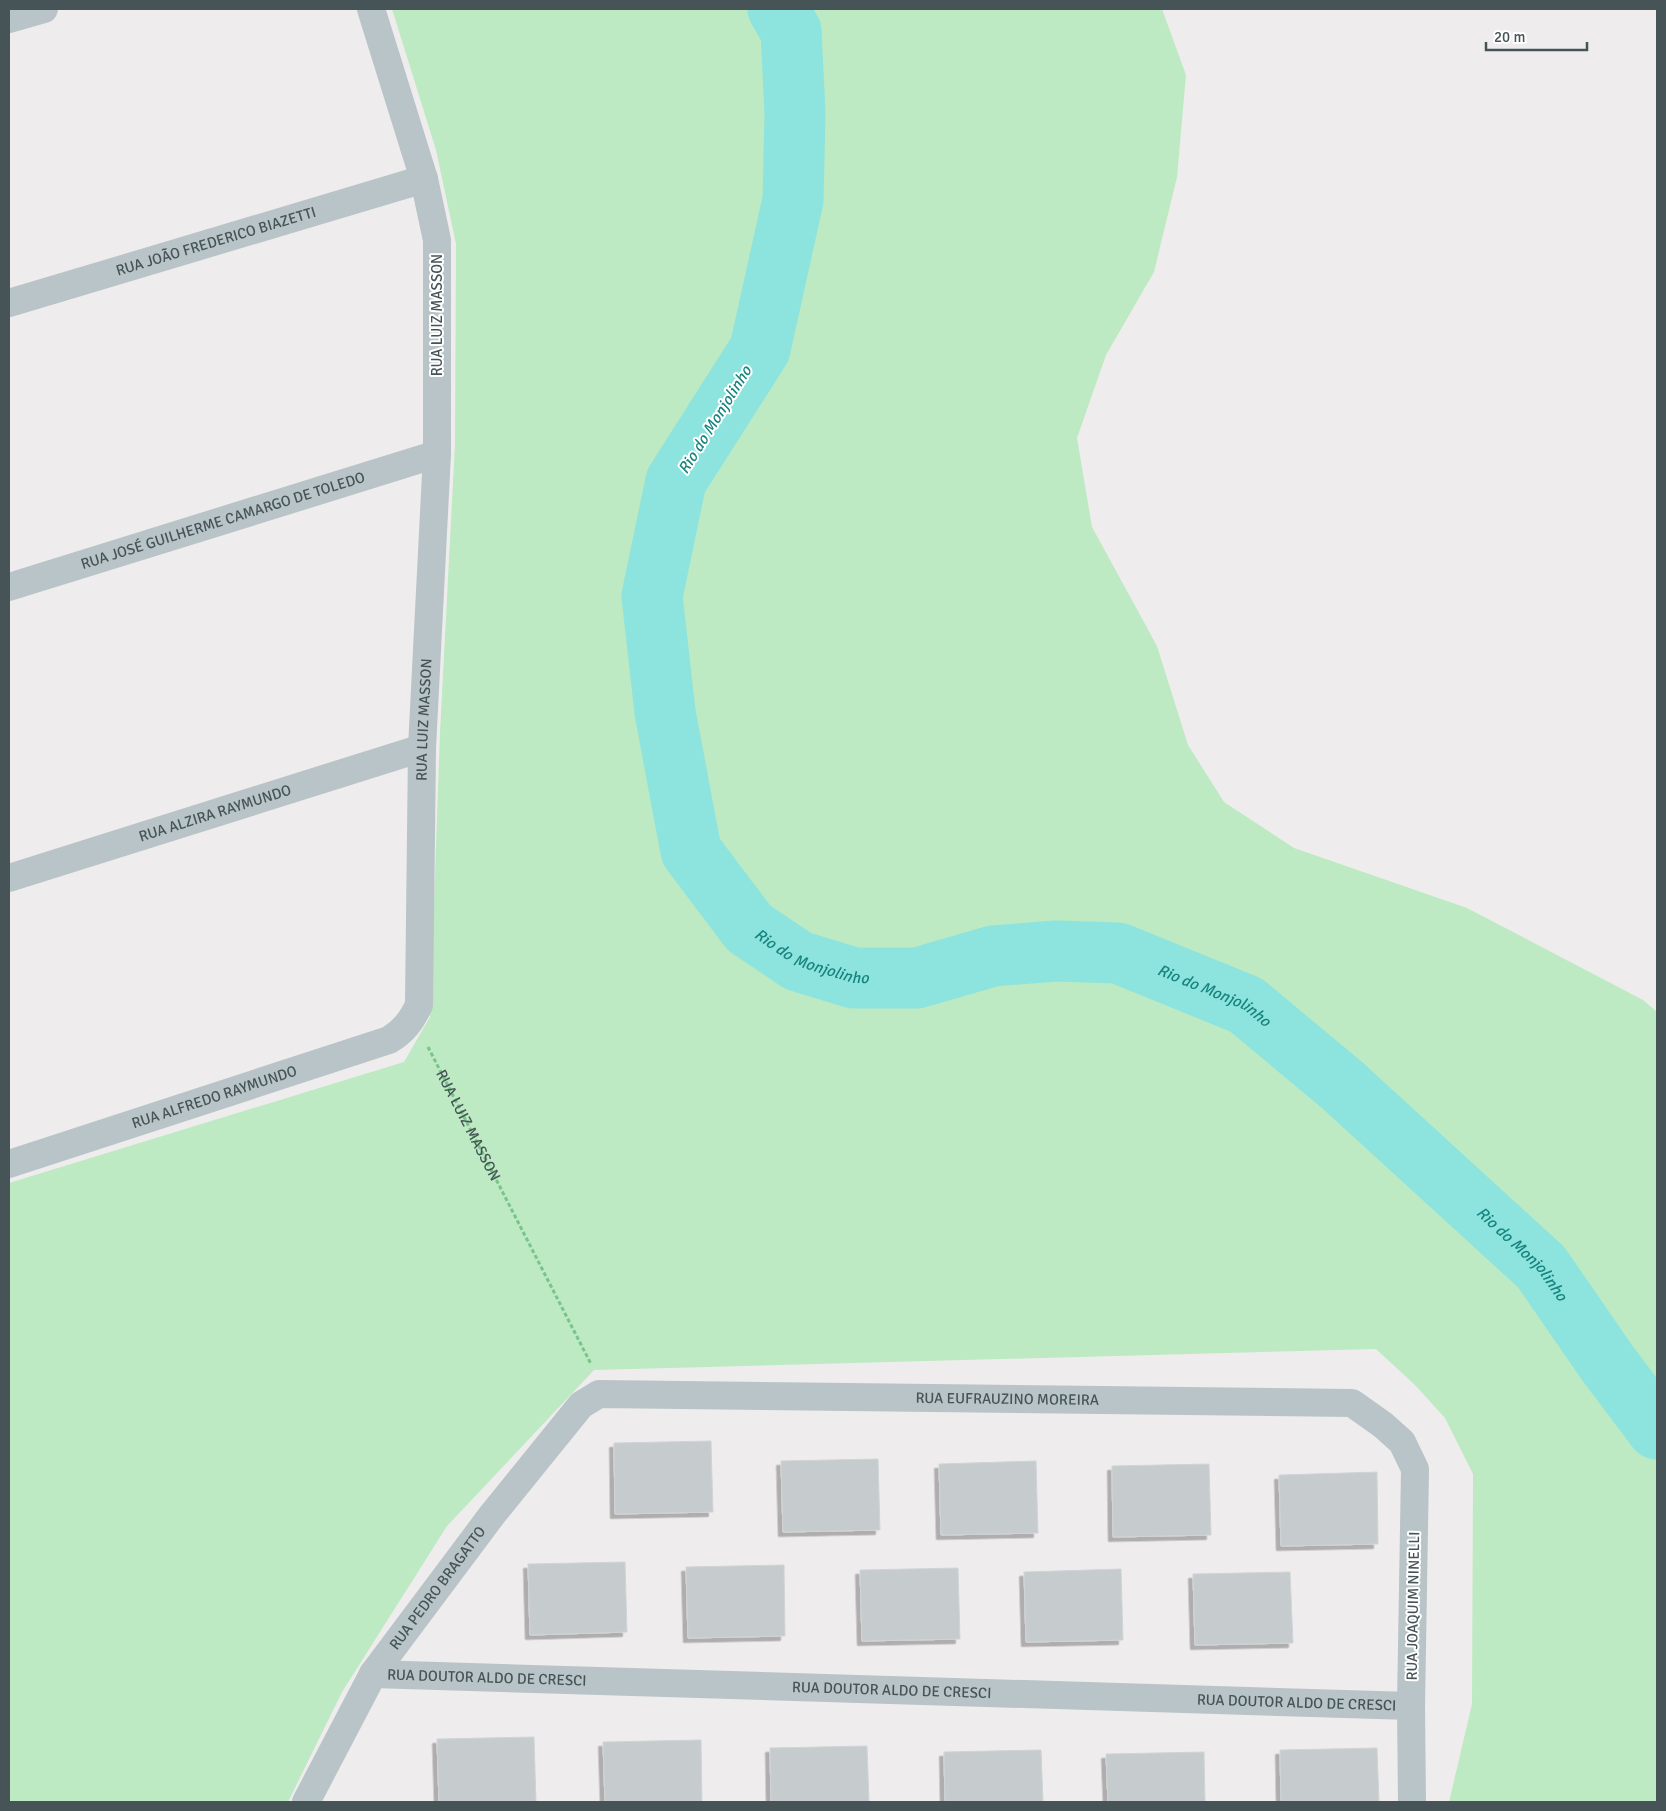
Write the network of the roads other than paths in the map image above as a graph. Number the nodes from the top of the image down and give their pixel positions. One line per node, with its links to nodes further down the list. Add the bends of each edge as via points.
1 (44, 9): 3 (street)
2 (371, 9): 4 (street, RUA LUIZ MASSON)
3 (9, 19)
4 (424, 179): 5 (street, RUA JOÃO FREDERICO BIAZETTI); 6 (street, RUA LUIZ MASSON, via 437,240)
5 (9, 303)
6 (437, 454): 7 (street, RUA JOSÉ GUILHERME CAMARGO DE TOLEDO); 8 (street, RUA LUIZ MASSON)
7 (9, 587)
8 (422, 748): 9 (street, RUA ALZIRA RAYMUNDO); 10 (street, RUA LUIZ MASSON, via 419,1005)
9 (9, 878)
10 (413, 1018): 11 (street, RUA ALFREDO RAYMUNDO, via 389,1040)
11 (9, 1164)
12 (599, 1394): 13 (street, RUA EUFRAUZINO MOREIRA, via 1352,1403); 14 (street, RUA PEDRO BRAGATTO, via 581,1405 492,1514)
13 (1402, 1442): 15 (street, RUA JOAQUIM NINELLI, via 1415,1469)
14 (373, 1674): 15 (street, RUA DOUTOR ALDO DE CRESCI); 16 (street, RUA PEDRO BRAGATTO)
15 (1411, 1706): 17 (street, RUA JOAQUIM NINELLI)
16 (306, 1802)
17 (1412, 1802)

